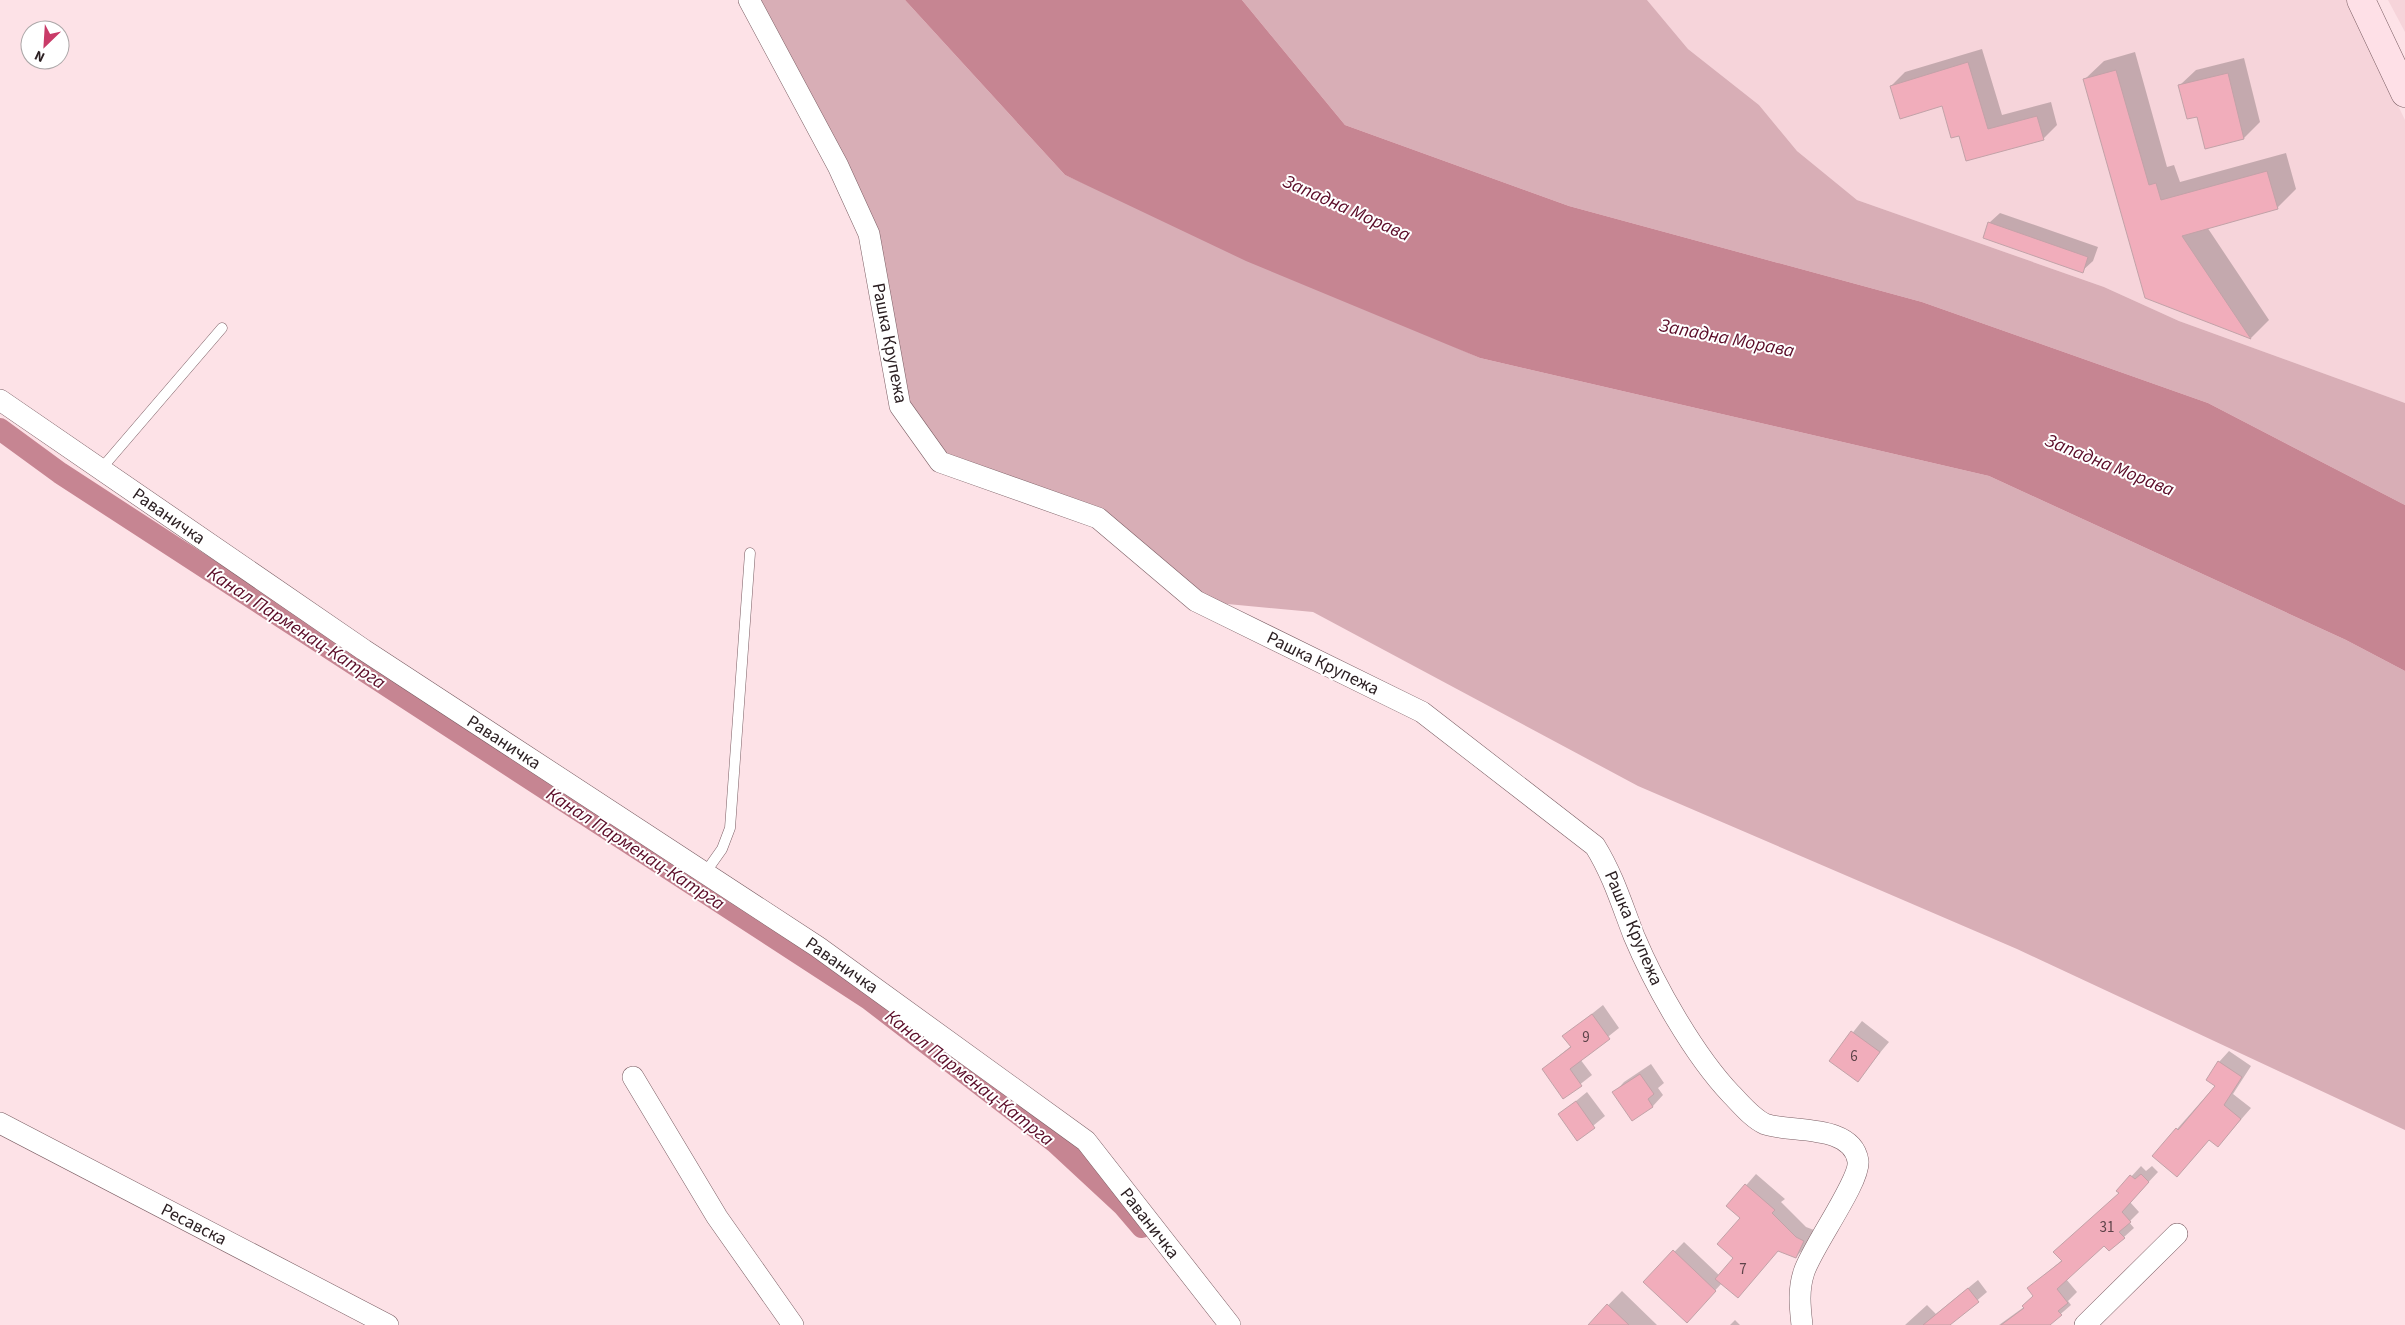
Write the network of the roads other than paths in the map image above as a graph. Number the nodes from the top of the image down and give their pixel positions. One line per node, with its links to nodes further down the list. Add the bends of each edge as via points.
1 (749, 0): 15 (street, Рашка Крупежа, via 838,166 869,234 900,406 940,462 1098,518 1196,601 1422,712 1595,846 1610,870 1635,937 1679,1023 1721,1083 1756,1119 1773,1126 1821,1132 1839,1138 1853,1148 1858,1161 1852,1185 1804,1270 1799,1298)
2 (2361, 0): 3 (street)
3 (2405, 93)
4 (222, 328): 6 (lane)
5 (0, 400): 6 (street, Раваничка)
6 (101, 469): 8 (street, Раваничка, via 364,650)
7 (750, 553): 8 (lane, via 730,828 722,849)
8 (705, 873): 14 (street, Раваничка, via 818,947 1086,1141)
9 (633, 1077): 13 (street, via 717,1217)
10 (0, 1123): 12 (street, Ресавска)
11 (2177, 1234): 16 (street)
12 (388, 1325)
13 (793, 1325)
14 (1230, 1325)
15 (1802, 1325)
16 (2085, 1325)

